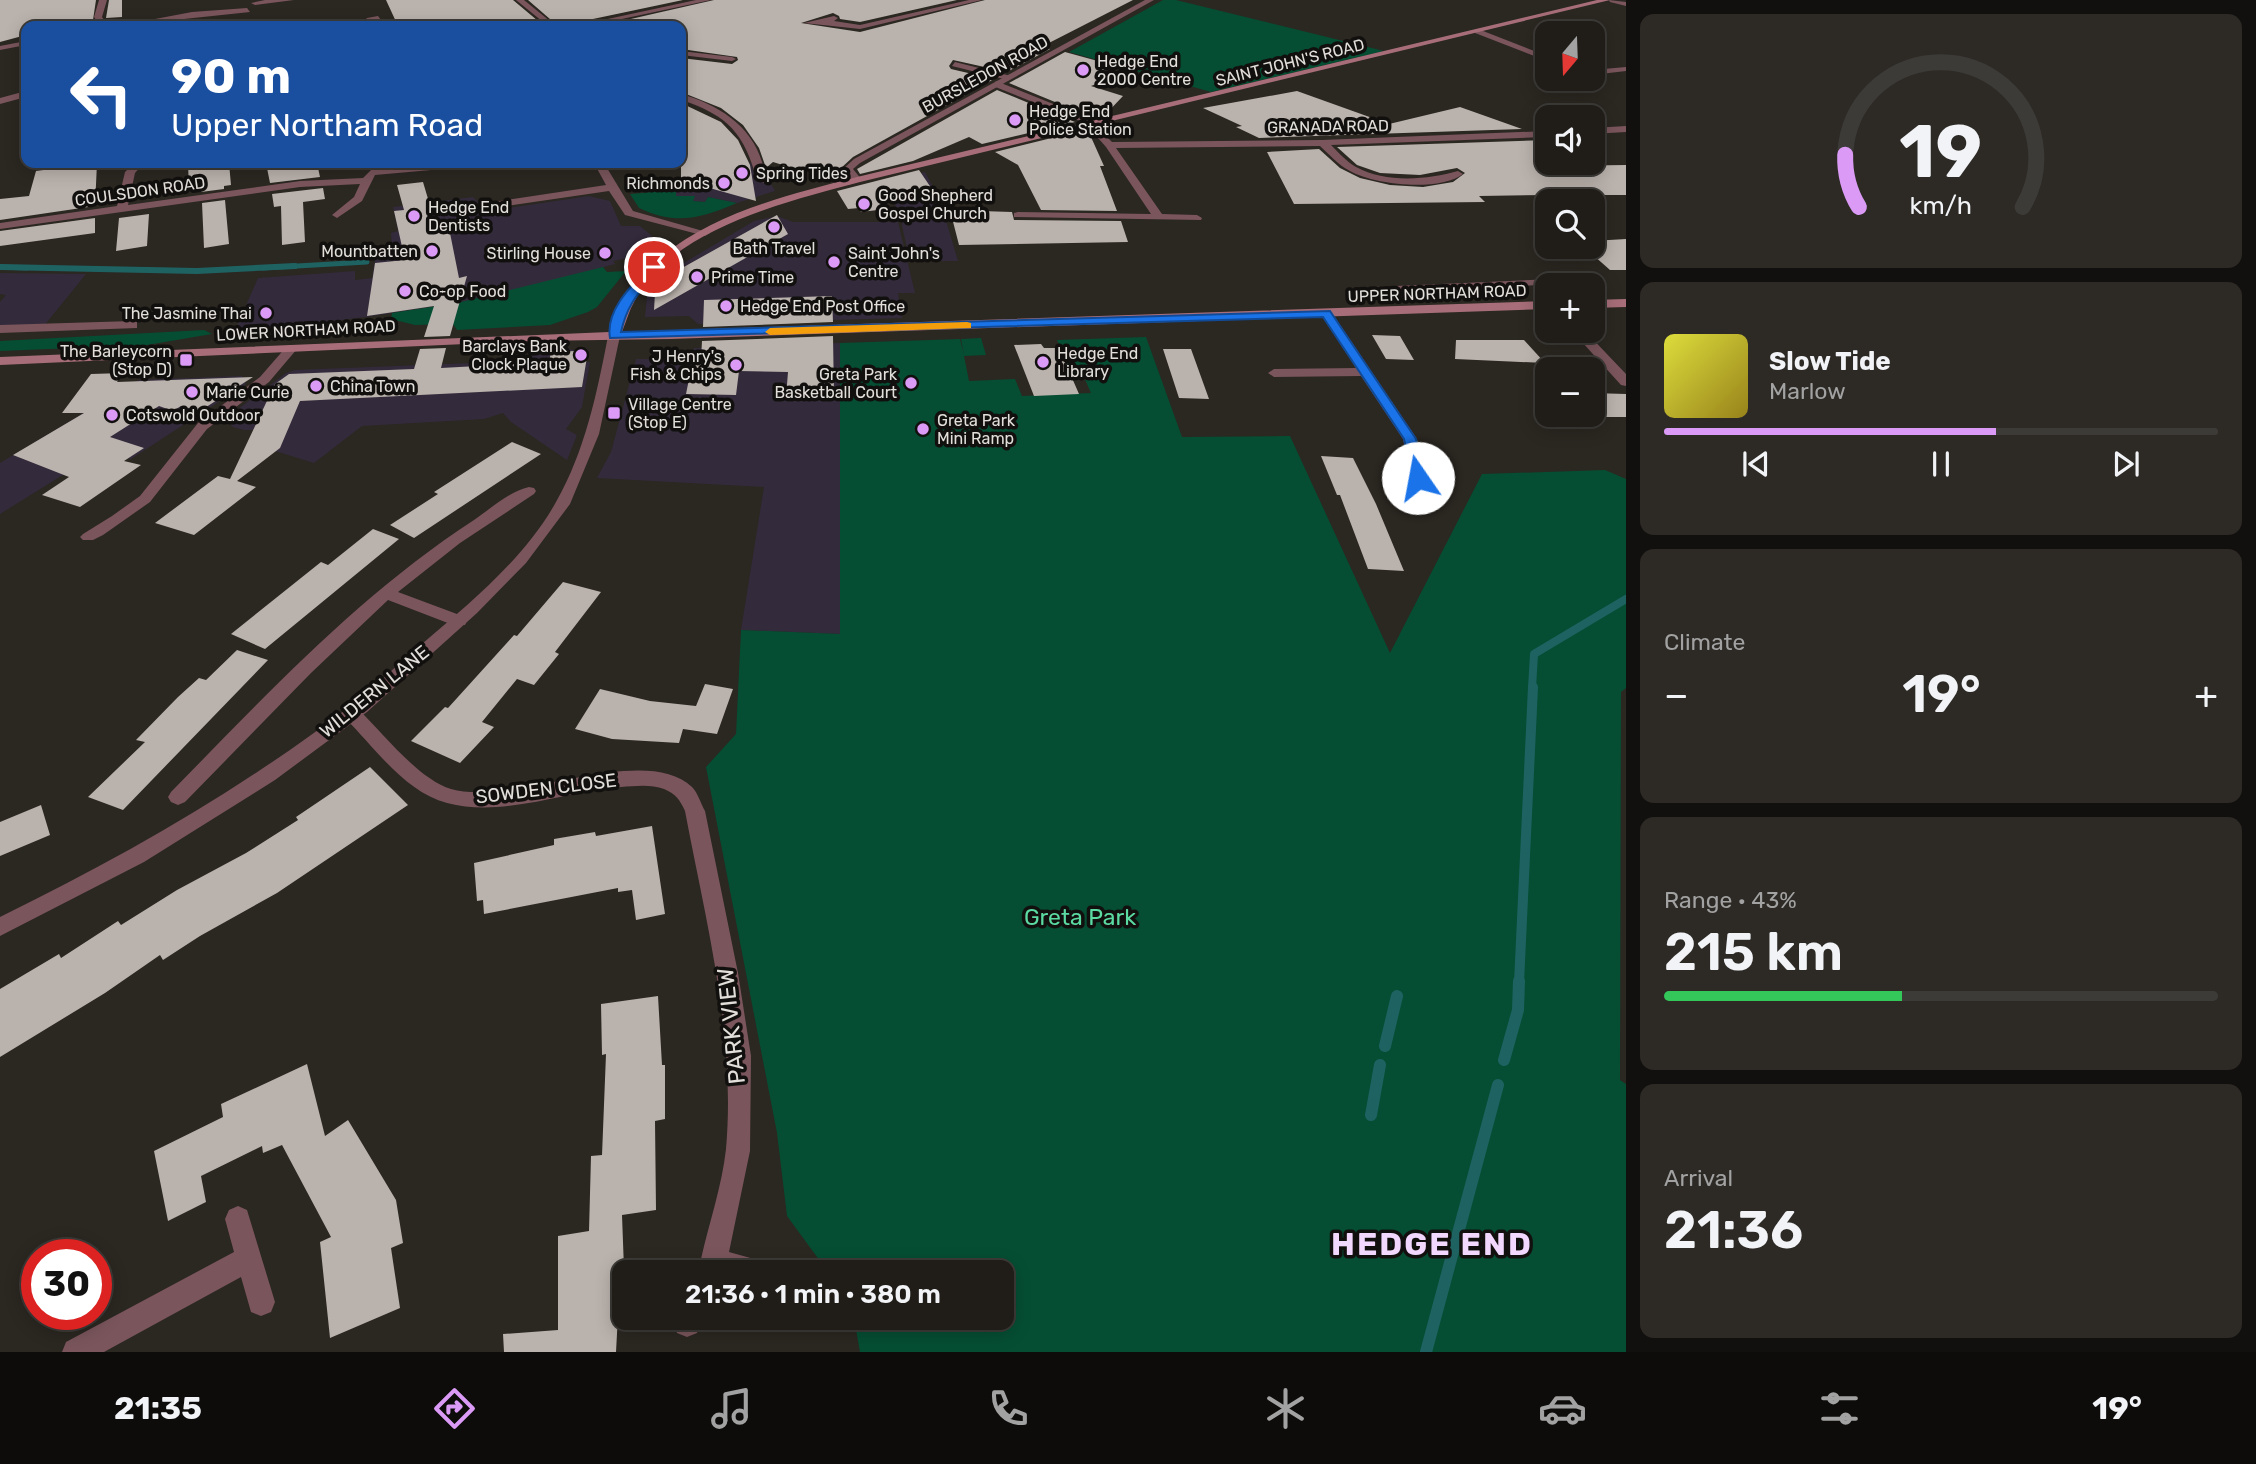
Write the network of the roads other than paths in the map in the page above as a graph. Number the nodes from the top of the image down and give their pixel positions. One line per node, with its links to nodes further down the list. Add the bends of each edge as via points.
1 (103, 0): 17 (street)
2 (290, 0): 11 (street)
3 (520, 0): 21 (street)
4 (668, 0): 14 (street)
5 (707, 0): 14 (street)
6 (954, 0): 12 (street)
7 (978, 0): 12 (street)
8 (1150, 0): 33 (street, BURSLEDON ROAD)
9 (1606, 0): 24 (main road, SAINT JOHN'S ROAD)
10 (1613, 0): 13 (street)
11 (256, 2): 15 (street)
12 (964, 4): 23 (street, via 852,29 830,20)
13 (1626, 4)
14 (677, 6): 22 (street)
15 (247, 10): 18 (street); 19 (street)
16 (377, 18): 20 (street)
17 (101, 21)
18 (151, 21)
19 (242, 21)
20 (369, 21)
21 (546, 21)
22 (604, 21)
23 (808, 23)
24 (1478, 31): 28 (street); 38 (main road, SAINT JOHN'S ROAD)
25 (21, 44): 26 (street)
26 (0, 48)
27 (686, 53): 29 (street)
28 (1535, 54)
29 (729, 57)
30 (955, 64): 33 (street)
31 (1626, 69): 32 (street)
32 (1605, 71)
33 (1008, 78): 34 (street, BURSLEDON ROAD)
34 (996, 84): 38 (street); 50 (street, BURSLEDON ROAD, via 857,161 848,169)
35 (21, 95): 37 (street)
36 (686, 99): 51 (street, via 737,128 748,140)
37 (0, 101)
38 (1095, 124): 39 (main road, SAINT JOHN'S ROAD)
39 (1084, 127): 44 (street); 50 (main road, SAINT JOHN'S ROAD)
40 (1626, 129): 41 (street)
41 (1605, 130)
42 (1535, 134): 43 (street, GRANADA ROAD)
43 (1322, 143): 44 (street, GRANADA ROAD); 49 (street, via 1368,177)
44 (1109, 145): 57 (street)
45 (135, 168): 54 (street)
46 (418, 168): 48 (street, COULSDON ROAD)
47 (602, 168): 52 (street)
48 (371, 172): 54 (street, COULSDON ROAD); 55 (street, via 358,199)
49 (1459, 176)
50 (857, 180): 60 (main road, SAINT JOHN'S ROAD, via 763,207)
51 (762, 181)
52 (615, 187): 53 (street); 60 (street, via 629,213)
53 (493, 205)
54 (122, 209): 59 (street, COULSDON ROAD)
55 (337, 215)
56 (1018, 215): 57 (street)
57 (1159, 218): 58 (street)
58 (1197, 218)
59 (0, 226)
60 (705, 233): 71 (main road, SAINT JOHN'S ROAD, via 671,253 642,280 620,312)
61 (1535, 283): 63 (street)
62 (1373, 290): 63 (street)
63 (1393, 290): 67 (street)
64 (1626, 303): 65 (main road)
65 (1605, 304)
66 (1535, 305): 67 (main road, UPPER NORTHAM ROAD)
67 (1412, 310): 68 (main road, UPPER NORTHAM ROAD)
68 (1326, 313): 71 (main road, UPPER NORTHAM ROAD); 75 (street)
69 (133, 325): 70 (street)
70 (0, 329)
71 (614, 336): 73 (main road, LOWER NORTHAM ROAD); 82 (street, WILDERN LANE, via 599,407 571,489 551,524)
72 (1589, 343): 77 (street)
73 (291, 349): 74 (main road, LOWER NORTHAM ROAD); 80 (street, via 272,375 192,437 159,484 136,506)
74 (0, 361)
75 (1367, 372): 76 (street); 79 (street, via 1410,439)
76 (1274, 373)
77 (1626, 382)
78 (529, 491): 81 (street, via 465,532)
79 (1422, 498)
80 (88, 537)
81 (386, 593): 82 (street); 85 (street, via 290,681)
82 (459, 621): 83 (street, WILDERN LANE)
83 (352, 714): 84 (street, SOWDEN CLOSE, via 427,785 451,797 484,799 625,779 663,781); 86 (street, WILDERN LANE, via 206,816)
84 (685, 792): 89 (street, PARK VIEW, via 695,811 739,1056 738,1151)
85 (178, 797)
86 (0, 927)
87 (238, 1219): 88 (street)
88 (250, 1258): 90 (street); 91 (street)
89 (713, 1260)
90 (261, 1302)
91 (76, 1352)

